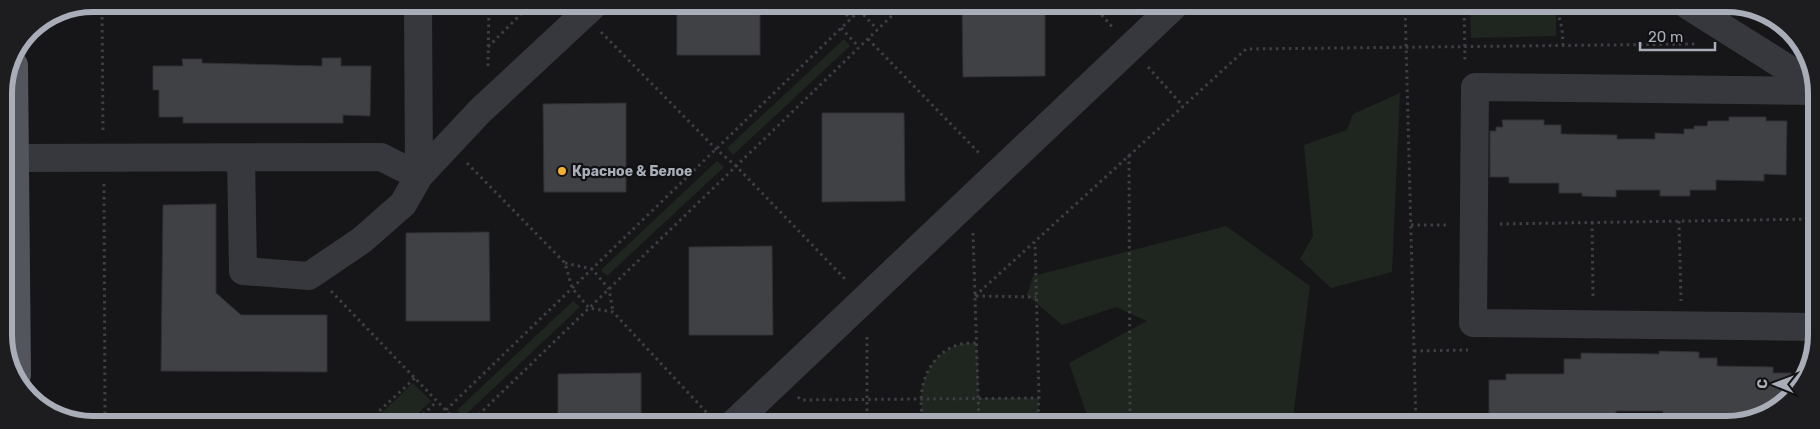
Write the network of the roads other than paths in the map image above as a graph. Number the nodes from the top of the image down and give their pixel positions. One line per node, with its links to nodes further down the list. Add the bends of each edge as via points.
1 (418, 12): 10 (lane)
2 (586, 12): 10 (lane, via 480,112)
3 (1168, 12): 13 (lane, via 784,376)
4 (1697, 12): 6 (lane)
5 (14, 79): 8 (main road)
6 (1806, 80)
7 (1808, 91): 11 (lane, via 1475,88 1473,323)
8 (15, 158): 9 (lane); 12 (main road)
9 (241, 158): 10 (lane, via 381,157); 10 (lane, via 244,271 309,276 362,240 403,204)
10 (419, 176)
11 (1808, 327)
12 (17, 360)
13 (729, 416)

